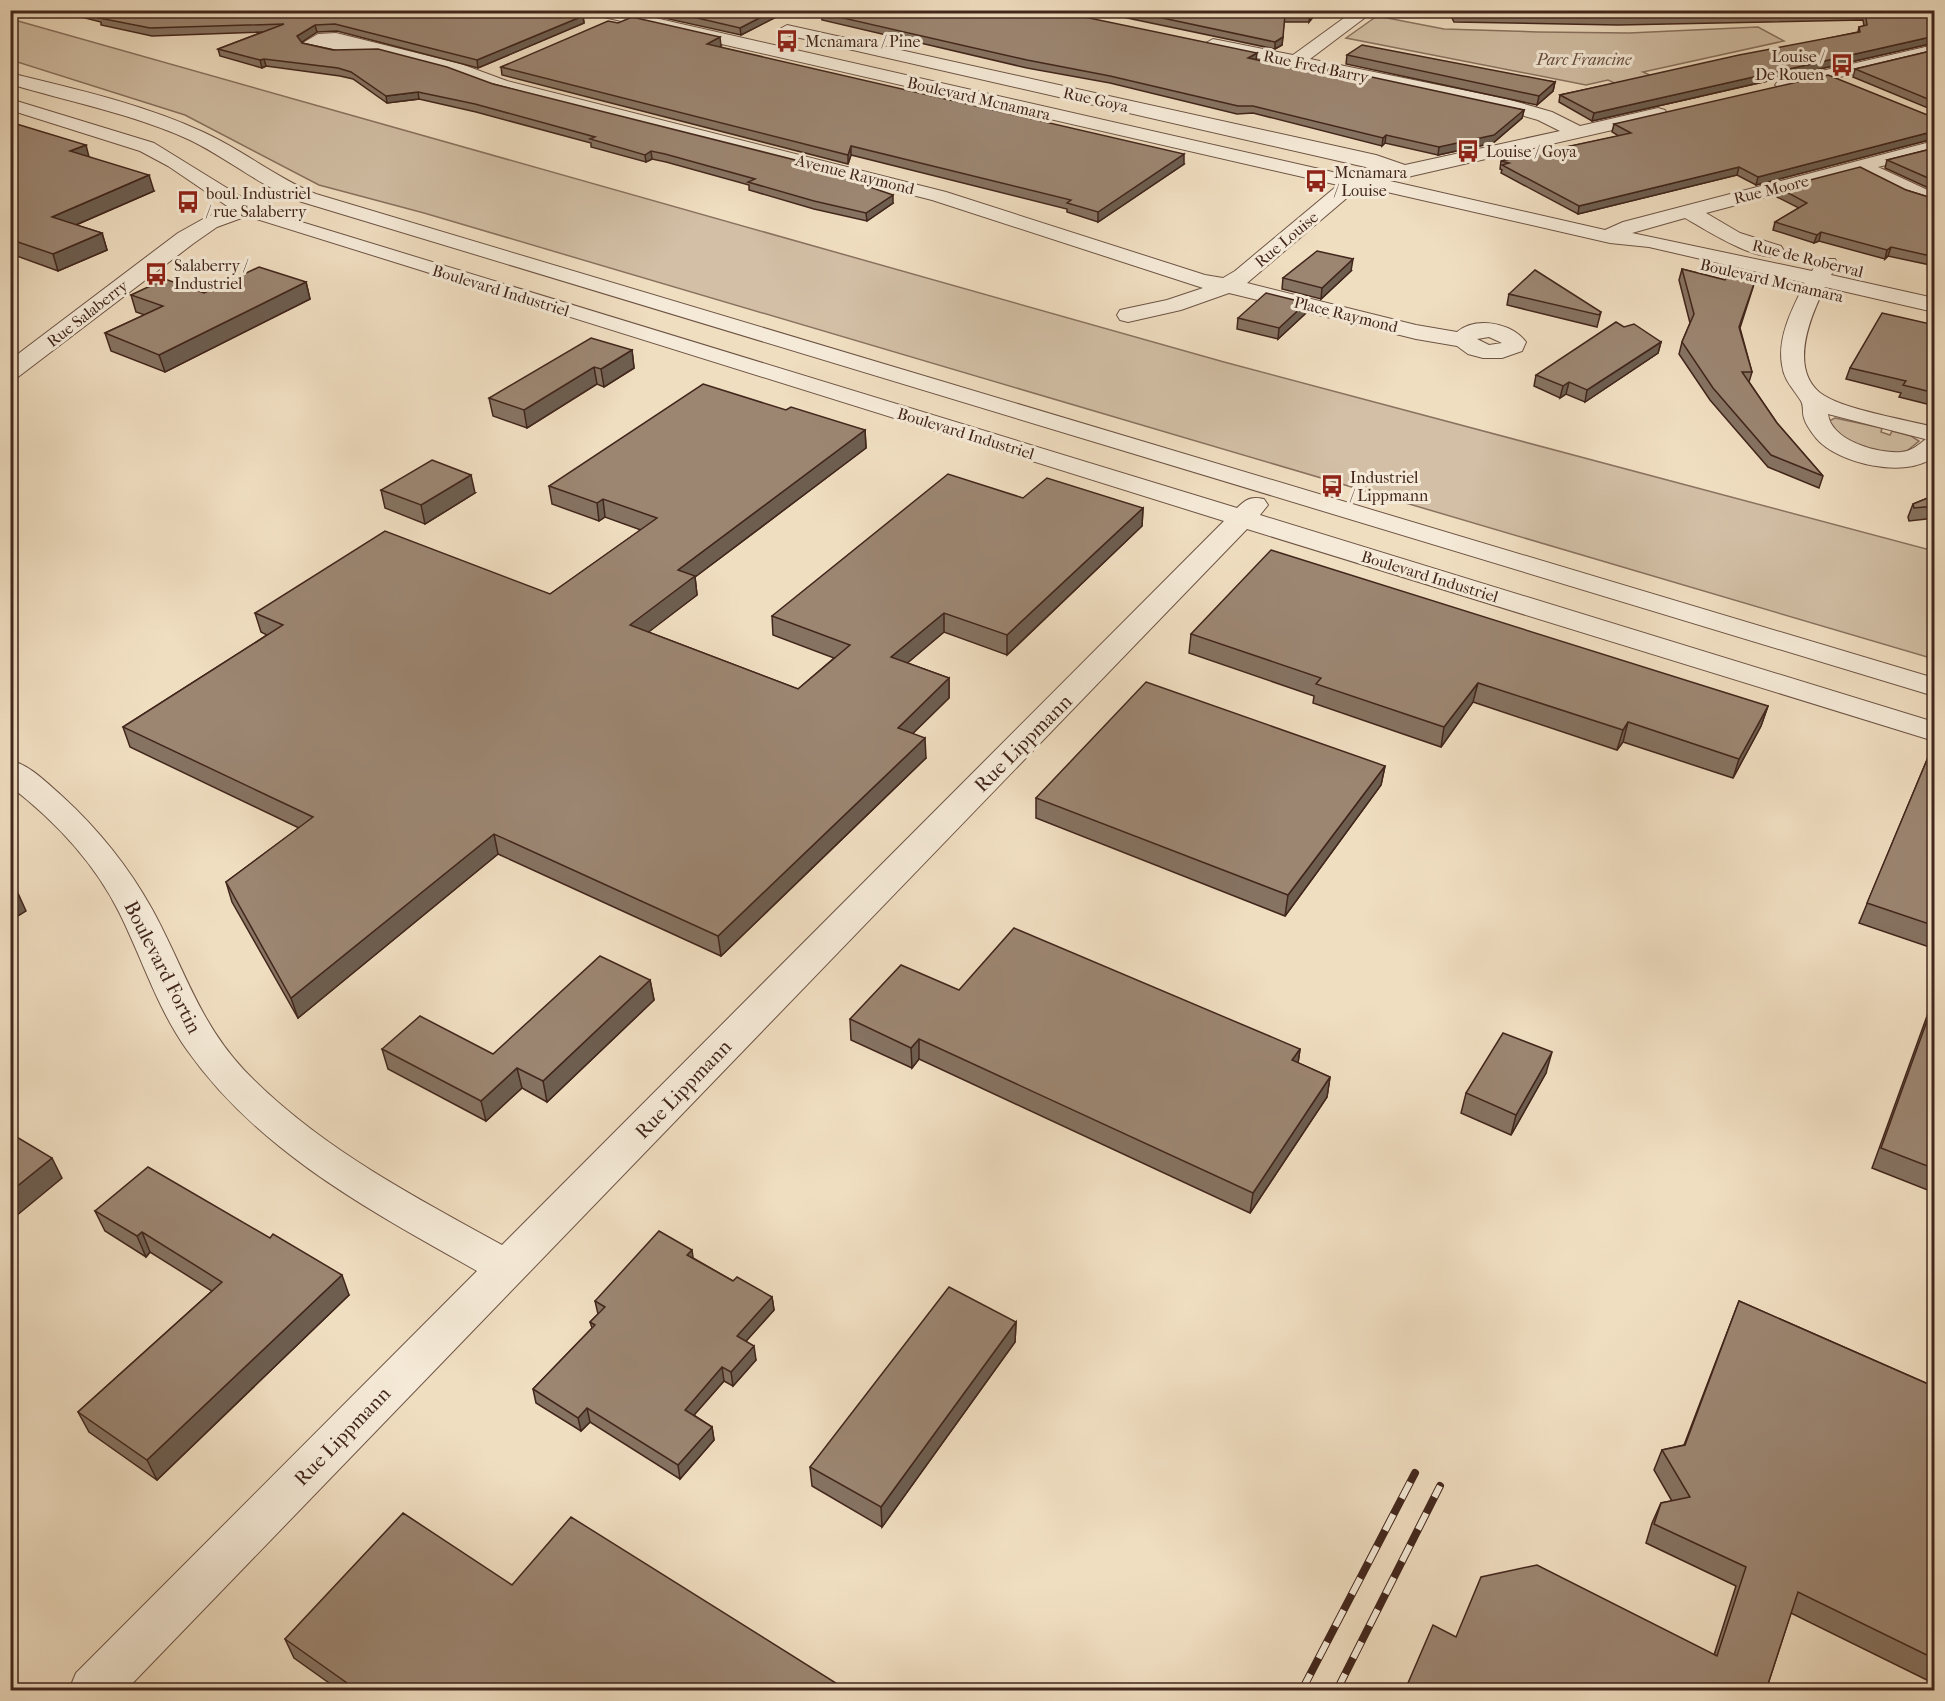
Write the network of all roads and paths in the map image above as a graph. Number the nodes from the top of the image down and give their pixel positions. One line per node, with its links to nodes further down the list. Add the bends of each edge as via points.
1 (1367, 10): 10 (street)
2 (626, 13): 4 (street); 7 (street, Boulevard Mcnamara)
3 (816, 15): 5 (street)
4 (595, 19)
5 (787, 30): 7 (street); 22 (street, Rue Goya, via 1376,161)
6 (1200, 42): 10 (street, Rue Fred Barry)
7 (759, 44): 23 (street, Boulevard Mcnamara, via 1337,179)
8 (381, 49): 13 (street, Avenue Raymond)
9 (1935, 50): 12 (street)
10 (1296, 61): 19 (street, Rue Fred Barry, via 1507,105 1545,116)
11 (502, 68): 13 (street)
12 (1829, 75): 15 (street); 16 (street)
13 (479, 76): 30 (street, Avenue Raymond, via 501,85 939,196)
14 (10, 78): 24 (street, Boulevard Industriel, via 175,127)
15 (1856, 86)
16 (1770, 89)
17 (10, 104): 26 (street, Boulevard Industriel, via 147,147)
18 (1679, 110): 19 (street, Rue Louise)
19 (1580, 133): 22 (street, Rue Louise)
20 (1935, 147): 21 (street, Rue Moore)
21 (1860, 166): 25 (street); 27 (street, Rue Moore)
22 (1404, 172): 23 (street, Rue Louise)
23 (1363, 181): 28 (street, Boulevard Mcnamara); 30 (street, Rue Louise, via 1345,190)
24 (293, 192): 26 (street, Rue Salaberry); 40 (street, Boulevard Industriel)
25 (1935, 200)
26 (248, 209): 36 (street, Rue Salaberry, via 210,223 180,241); 41 (street, Boulevard Industriel)
27 (1688, 211): 28 (street, Rue Moore, via 1624,228); 29 (street, Rue de Roberval)
28 (1610, 237): 29 (street, Boulevard Mcnamara, via 1643,250)
29 (1819, 277): 31 (street, Rue de Roberval); 32 (street, Boulevard Mcnamara); 34 (street, Boulevard Mcnamara); 37 (street, via 1798,321 1793,349 1802,390)
30 (1227, 286): 33 (street, Rue Louise, via 1188,303); 35 (street, Place Raymond, via 1416,332)
31 (1935, 287)
32 (1935, 305)
33 (1128, 315)
34 (1935, 317)
35 (1465, 340)
36 (10, 372)
37 (1815, 403): 38 (street); 39 (street, via 1816,417 1823,430 1853,452 1899,461 1919,458)
38 (1935, 434)
39 (1935, 445)
40 (1273, 488): 41 (street, Rue Lippmann); 42 (street, Boulevard Industriel)
41 (1242, 518): 43 (street, Boulevard Industriel); 45 (street, Rue Lippmann)
42 (1935, 687)
43 (1935, 732)
44 (10, 770): 45 (street, Boulevard Fortin, via 72,823 113,873 136,912 186,1021 240,1089 271,1119 339,1169)
45 (507, 1268): 46 (street, Rue Lippmann)
46 (93, 1690)

